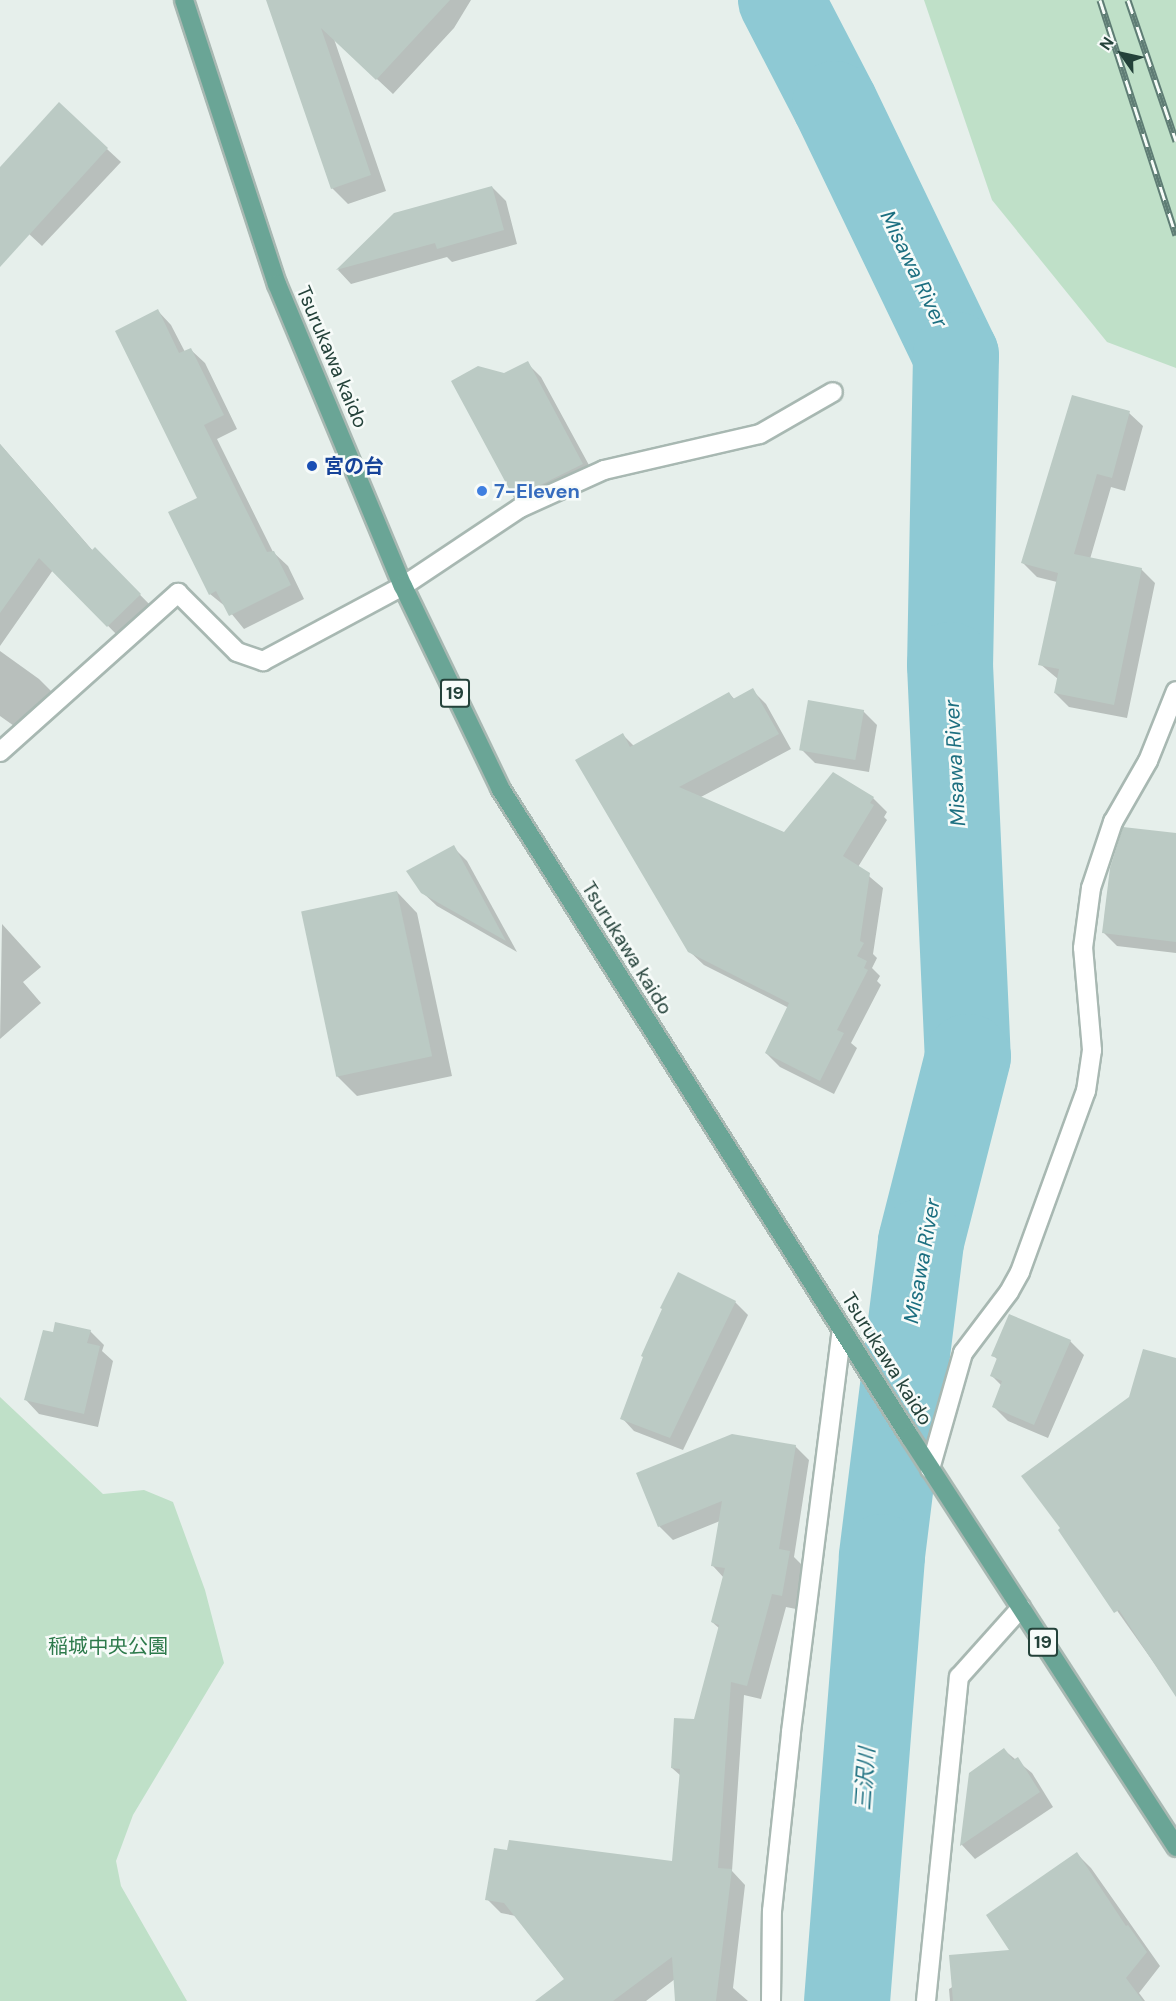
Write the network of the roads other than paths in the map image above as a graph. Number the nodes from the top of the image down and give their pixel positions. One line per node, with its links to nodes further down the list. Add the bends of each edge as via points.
1 (184, 0): 3 (main road, Tsurukawa kaido / 19, via 277,284)
2 (833, 392): 3 (street, via 760,434 604,470 520,508)
3 (403, 586): 5 (street, via 263,661 237,652 178,593); 6 (main road, Tsurukawa kaido / 19, via 500,788)
4 (1176, 691): 7 (street, via 1148,761 1113,822 1091,888 1083,948 1092,1050 1086,1091 1020,1272 963,1353)
5 (0, 752)
6 (842, 1329): 7 (main road, Tsurukawa kaido / 19); 10 (street, via 772,1911)
7 (930, 1469): 8 (main road, Tsurukawa kaido / 19)
8 (1021, 1608): 9 (main road, Tsurukawa kaido / 19); 11 (street, via 959,1677)
9 (1176, 1847)
10 (771, 2001)
11 (926, 2001)

